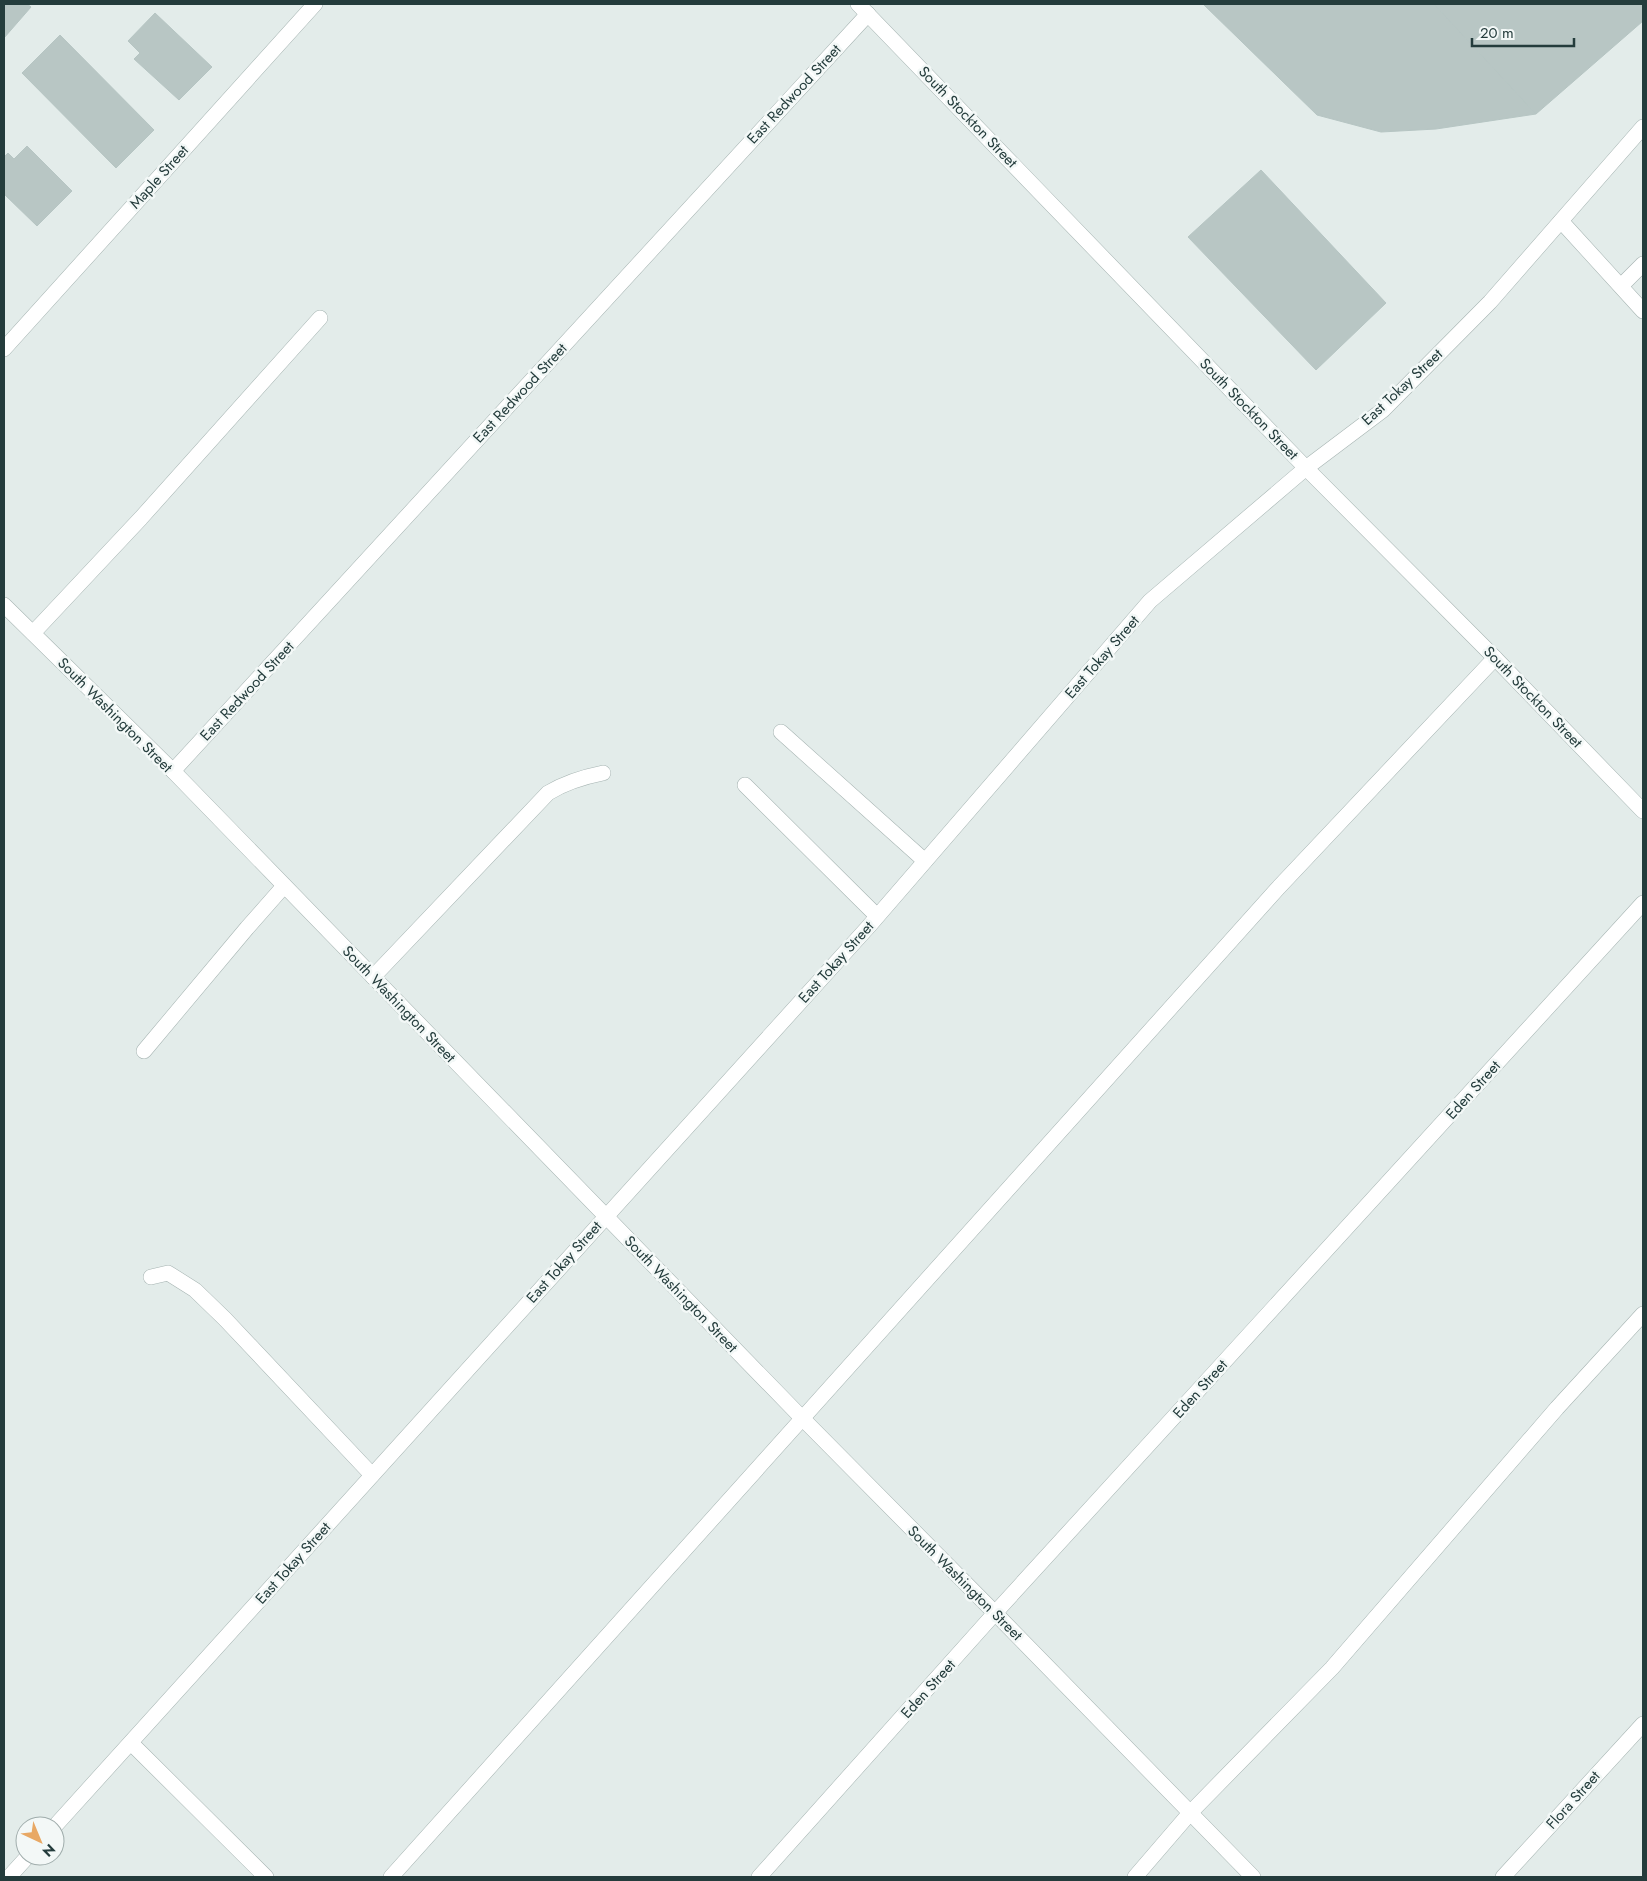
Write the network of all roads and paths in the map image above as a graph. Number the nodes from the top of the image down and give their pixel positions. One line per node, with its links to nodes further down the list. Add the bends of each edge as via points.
1 (315, 4): 9 (street, Maple Street)
2 (863, 9): 10 (street, South Stockton Street); 15 (street, East Redwood Street)
3 (1643, 127): 4 (street, East Tokay Street)
4 (1560, 221): 6 (street); 10 (street, East Tokay Street, via 1490,302 1383,410)
5 (1643, 264): 6 (street)
6 (1621, 286): 7 (street)
7 (1643, 311)
8 (320, 318): 12 (street)
9 (4, 350)
10 (1306, 468): 13 (street, South Stockton Street); 19 (street, East Tokay Street, via 1150,601)
11 (4, 605): 12 (street, South Washington Street)
12 (33, 633): 15 (street, South Washington Street)
13 (1495, 658): 18 (street, South Stockton Street); 28 (street, via 1280,888)
14 (781, 732): 19 (street)
15 (173, 771): 20 (street, South Washington Street)
16 (603, 774): 23 (street, via 578,778 548,793)
17 (745, 785): 22 (street)
18 (1643, 811)
19 (925, 861): 22 (street, East Tokay Street)
20 (284, 886): 23 (street, South Washington Street); 24 (street)
21 (1643, 903): 30 (street, Eden Street)
22 (877, 916): 25 (street, East Tokay Street)
23 (372, 977): 25 (street, South Washington Street)
24 (144, 1052)
25 (605, 1216): 28 (street, South Washington Street); 29 (street, East Tokay Street)
26 (150, 1277): 29 (street, via 168,1273 194,1290 225,1318)
27 (1643, 1314): 33 (street, via 1557,1408 1332,1668)
28 (802, 1418): 30 (street, South Washington Street); 38 (street)
29 (372, 1475): 32 (street, East Tokay Street)
30 (996, 1613): 33 (street, South Washington Street); 39 (street, Eden Street)
31 (1643, 1724): 42 (street, Flora Street)
32 (131, 1743): 34 (street, East Tokay Street); 37 (street)
33 (1190, 1813): 40 (street); 41 (street, South Washington Street)
34 (64, 1816)
35 (19, 1866): 36 (street)
36 (9, 1877)
37 (266, 1877)
38 (391, 1877)
39 (759, 1877)
40 (1135, 1877)
41 (1253, 1877)
42 (1503, 1877)

